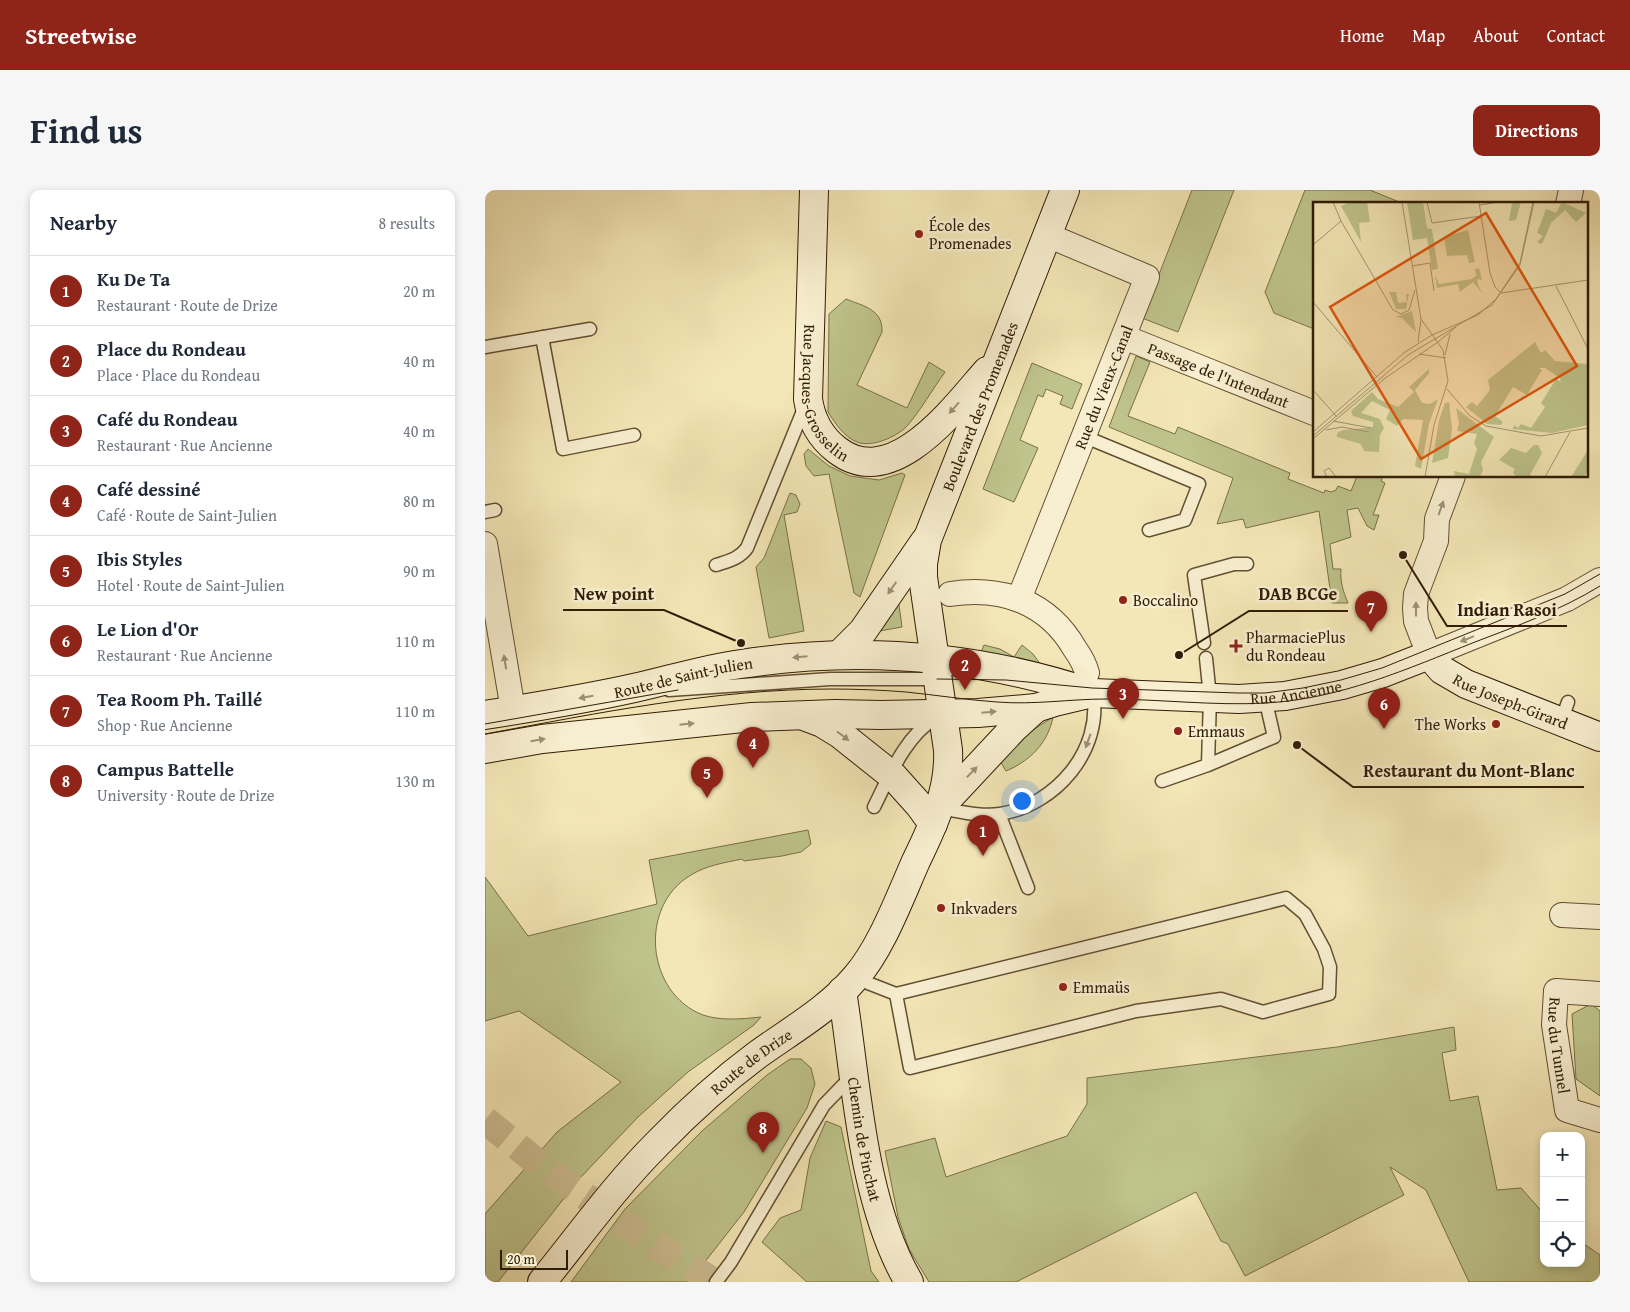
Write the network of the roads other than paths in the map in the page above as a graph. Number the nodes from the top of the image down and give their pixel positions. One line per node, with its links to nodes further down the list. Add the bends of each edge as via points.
1 (814, 190): 9 (main road, Rue Jacques-Grosselin)
2 (1065, 190): 3 (main road, Boulevard des Promenades)
3 (1047, 235): 6 (street, Rue du Vieux-Canal, via 1147,277); 8 (main road, Boulevard des Promenades)
4 (590, 329): 5 (lane)
5 (543, 337): 7 (lane); 11 (lane, via 563,449)
6 (1124, 337): 10 (street, Passage de l'Intendant); 12 (street, Rue du Vieux-Canal)
7 (485, 347)
8 (998, 359): 9 (main road, Rue Jacques-Grosselin, one-way to 9, via 935,429 907,451 890,458 869,461 840,452 823,437); 15 (main road, Boulevard des Promenades)
9 (808, 399): 18 (lane, via 747,548 735,559)
10 (1313, 413)
11 (634, 435)
12 (1083, 436): 14 (lane, via 1199,484 1185,520); 21 (street, Rue du Vieux-Canal)
13 (1452, 478): 24 (street, one-way to 13, via 1416,620 1416,594 1436,541 1437,518)
14 (1149, 530)
15 (930, 534): 23 (main road, one-way to 23, via 863,631); 26 (main road, Boulevard des Promenades, via 923,577)
16 (485, 544): 32 (street, one-way to 16)
17 (1247, 564): 22 (lane, via 1234,564 1194,575)
18 (716, 565)
19 (1600, 580): 24 (street, Rue Ancienne, one-way to 24, via 1567,599)
20 (950, 594): 21 (street, via 992,592)
21 (1019, 599): 27 (street, via 1043,612 1058,626 1073,644)
22 (1204, 643)
23 (840, 654): 26 (main road, Route de Saint-Julien, via 884,655); 28 (main road, Route de Saint-Julien, one-way to 28, via 734,665)
24 (1429, 655): 30 (main road, Rue Ancienne, via 1342,686); 36 (main road, Rue Joseph-Girard, via 1442,670 1466,684 1565,712)
25 (1206, 658): 29 (lane)
26 (936, 668): 27 (main road, Route de Saint-Julien, via 973,664 1045,679); 28 (lane, via 678,690); 33 (main road, Boulevard des Promenades)
27 (1090, 683): 29 (main road, Rue Ancienne); 31 (main road); 42 (lane, one-way to 42, via 1094,707 1091,736 1076,767 1044,798)
28 (634, 688): 32 (main road, Route de Saint-Julien, one-way to 32)
29 (1210, 697): 30 (main road, Rue Ancienne); 38 (lane)
30 (1265, 698): 38 (lane, via 1274,737)
31 (1036, 708): 33 (main road, one-way to 31); 43 (main road, one-way to 31, via 1013,729)
32 (513, 710): 34 (main road, Route de Saint-Julien)
33 (942, 714): 35 (main road); 39 (lane, via 916,734); 43 (main road, Boulevard des Promenades, via 948,761)
34 (485, 715)
35 (800, 715): 37 (main road, one-way to 35, via 542,739); 39 (main road, one-way to 39, via 841,734)
36 (1600, 737)
37 (485, 749)
38 (1208, 765): 40 (lane)
39 (891, 774): 41 (lane); 43 (main road)
40 (1162, 781)
41 (874, 807)
42 (999, 814): 43 (lane); 44 (lane)
43 (936, 816): 47 (main road, Route de Drize, via 873,952)
44 (1028, 888)
45 (1561, 915): 46 (street)
46 (1600, 917)
47 (849, 985): 48 (lane); 50 (main road, Chemin de Pinchat); 52 (main road, Route de Drize, via 728,1078 658,1142)
48 (896, 994): 48 (lane, via 910,1068 1136,1011 1221,999 1263,1012 1329,994 1330,967 1305,914 1286,898)
49 (1600, 994): 51 (street, Rue du Tunnel, via 1556,991 1554,1025 1567,1110)
50 (854, 1073): 53 (lane, via 824,1105); 54 (main road, Chemin de Pinchat, via 877,1205 887,1238)
51 (1600, 1120)
52 (542, 1282)
53 (716, 1282)
54 (909, 1282)

